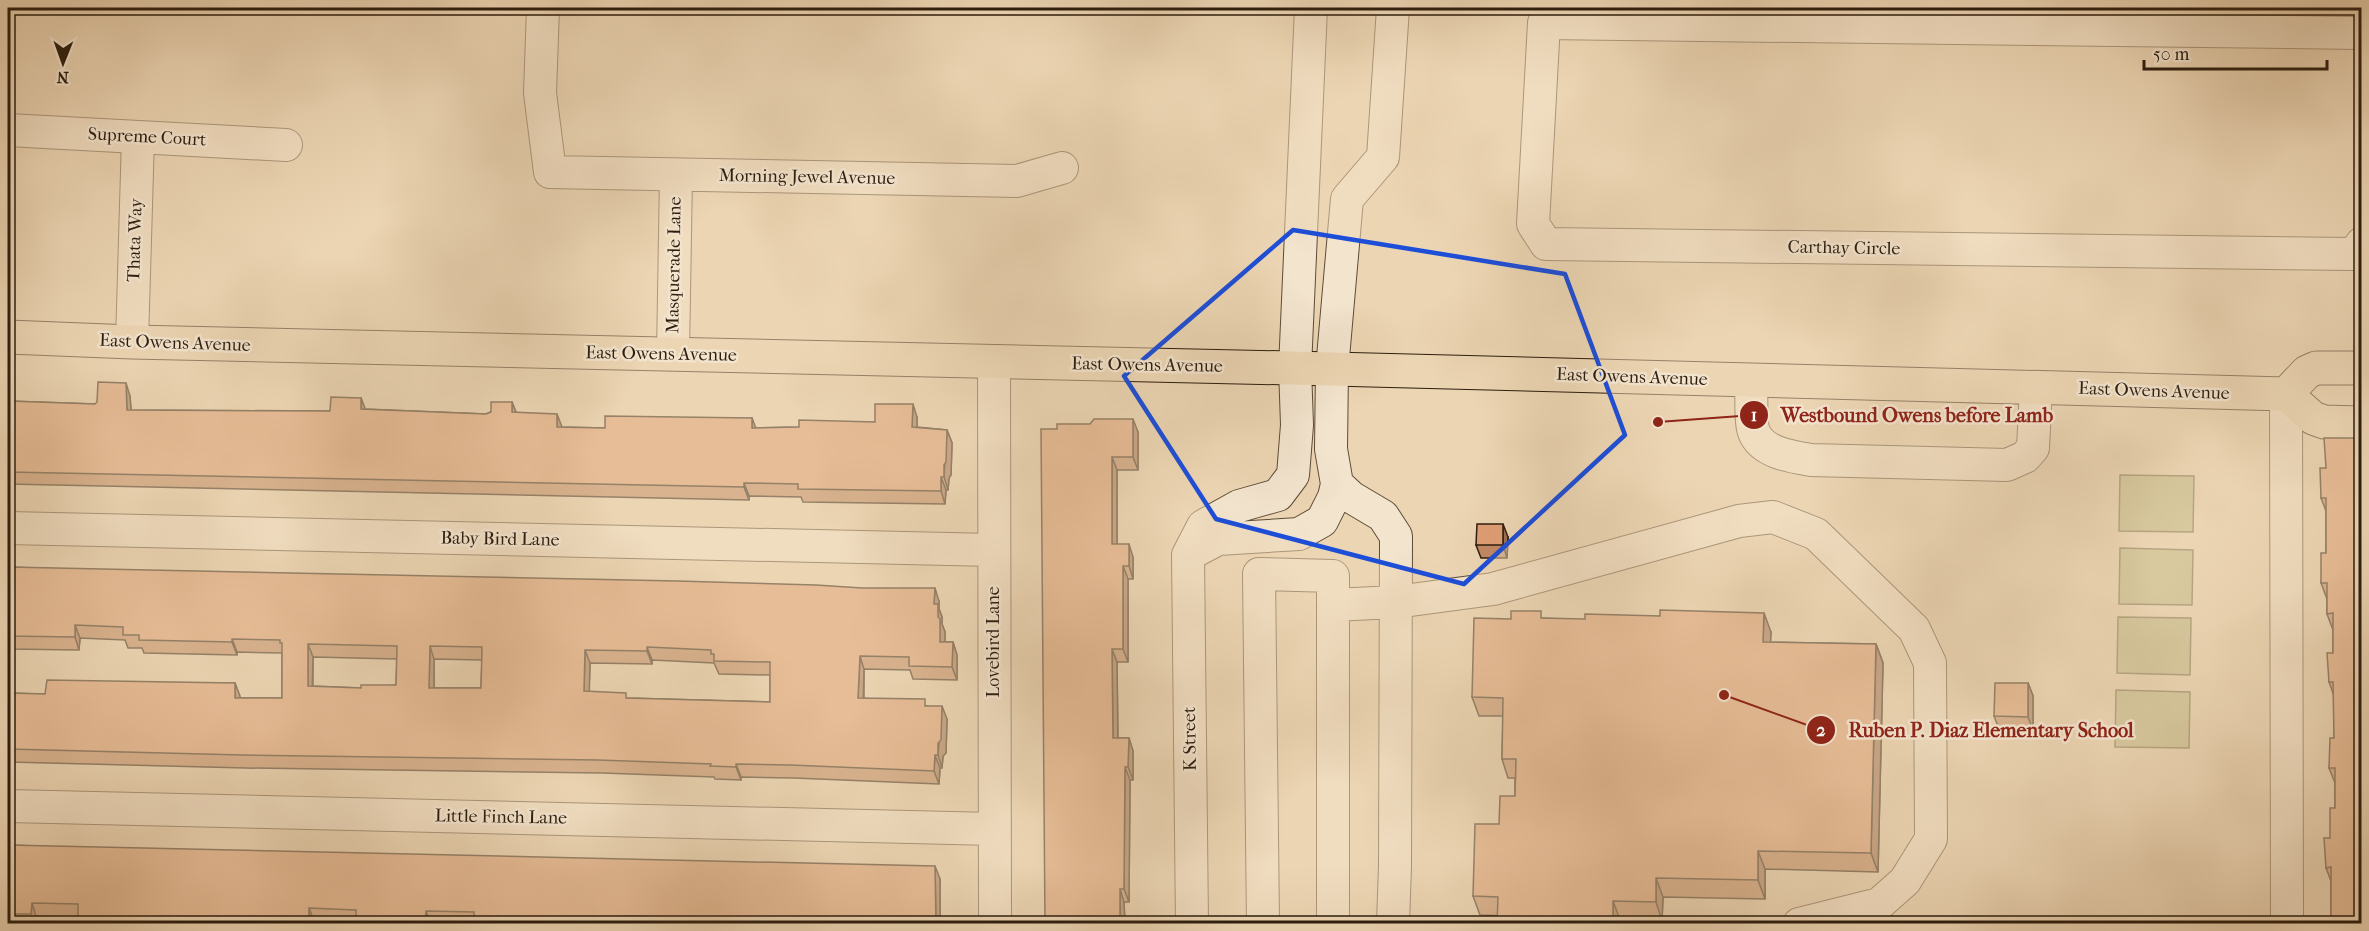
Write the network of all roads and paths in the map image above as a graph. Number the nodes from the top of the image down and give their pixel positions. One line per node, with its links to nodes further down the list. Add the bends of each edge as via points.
1 (543, 8): 9 (street, Morning Jewel Avenue, via 540,93 550,172)
2 (1311, 8): 15 (street, K Street)
3 (1393, 8): 17 (street, via 1383,157 1347,199)
4 (2361, 33): 10 (street, Carthay Circle, via 1544,23 1533,224 1546,244 2354,254)
5 (8, 130): 6 (street, Supreme Court)
6 (138, 137): 7 (street, Supreme Court); 12 (street, Thata Way)
7 (286, 145)
8 (1062, 168): 9 (street, Morning Jewel Avenue, via 1017,181)
9 (676, 175): 13 (street, Masquerade Lane)
10 (2361, 243)
11 (8, 337): 12 (main road, East Owens Avenue)
12 (132, 342): 13 (main road, East Owens Avenue)
13 (673, 354): 14 (main road, East Owens Avenue)
14 (994, 361): 15 (main road, East Owens Avenue); 24 (street, Lovebird Lane)
15 (1295, 368): 17 (main road, East Owens Avenue); 25 (street, K Street, via 1297,425 1293,475 1278,495 1239,506 1203,526)
16 (2361, 368): 20 (main road, via 2316,368)
17 (1332, 369): 18 (main road, East Owens Avenue); 22 (street, via 1331,449)
18 (1751, 380): 19 (main road, East Owens Avenue); 19 (street, via 1754,432 1782,455 1811,460 2007,465 2017,462 2033,448)
19 (2036, 388): 20 (main road, East Owens Avenue)
20 (2286, 394): 21 (main road, via 2313,418); 36 (street)
21 (2361, 423)
22 (1337, 484): 25 (street, via 1322,521 1299,534 1218,540); 26 (street, via 1383,516 1396,536)
23 (8, 528): 24 (street, Baby Bird Lane)
24 (993, 550): 29 (street, Lovebird Lane)
25 (1188, 555): 31 (street, K Street)
26 (1396, 602): 27 (street); 34 (street); 35 (street, via 1493,590 1739,521 1773,518 1816,534 1914,629 1930,663 1931,839 1905,880 1879,904)
27 (1333, 605): 32 (street, via 1333,576 1259,574); 33 (street)
28 (8, 806): 29 (street, Little Finch Lane)
29 (994, 829): 30 (street, Lovebird Lane)
30 (995, 924)
31 (1192, 924)
32 (1263, 924)
33 (1333, 924)
34 (1393, 924)
35 (1799, 924)
36 (2287, 924)

